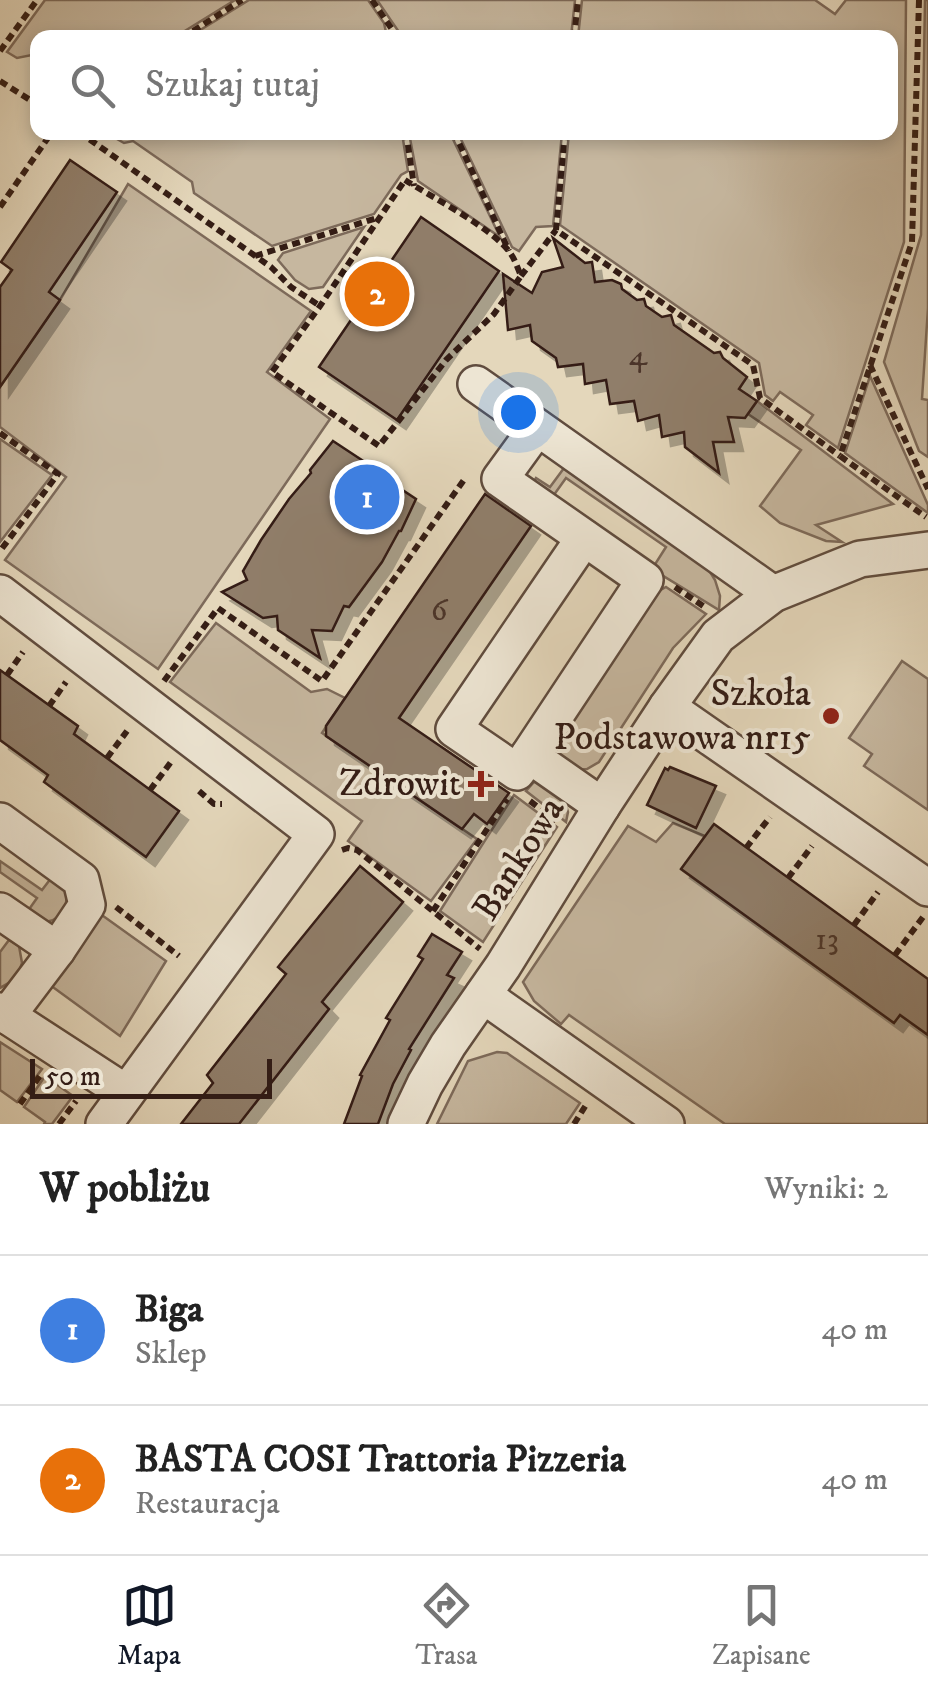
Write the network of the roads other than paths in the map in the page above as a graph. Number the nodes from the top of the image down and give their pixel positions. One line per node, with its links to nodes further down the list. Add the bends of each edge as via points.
1 (476, 384): 2 (street)
2 (537, 428): 3 (street, via 500,478); 5 (street)
3 (584, 538): 8 (street, via 646,580); 8 (street, via 454,729 517,772)
4 (928, 550): 5 (street, Bankowa, via 860,559)
5 (773, 594): 7 (street, Bankowa, via 718,636)
6 (1, 595): 16 (street, via 316,834)
7 (667, 707): 9 (street, Bankowa); 11 (street)
8 (529, 755): 9 (street)
9 (602, 806): 14 (street, Bankowa)
10 (0, 822): 13 (street, via 81,880 87,905)
11 (928, 888)
12 (0, 911): 13 (street)
13 (58, 950): 15 (street)
14 (482, 996): 18 (street, Bankowa); 19 (street)
15 (4, 1013): 16 (street)
16 (126, 1093): 17 (street)
17 (104, 1124)
18 (406, 1124)
19 (666, 1124)

